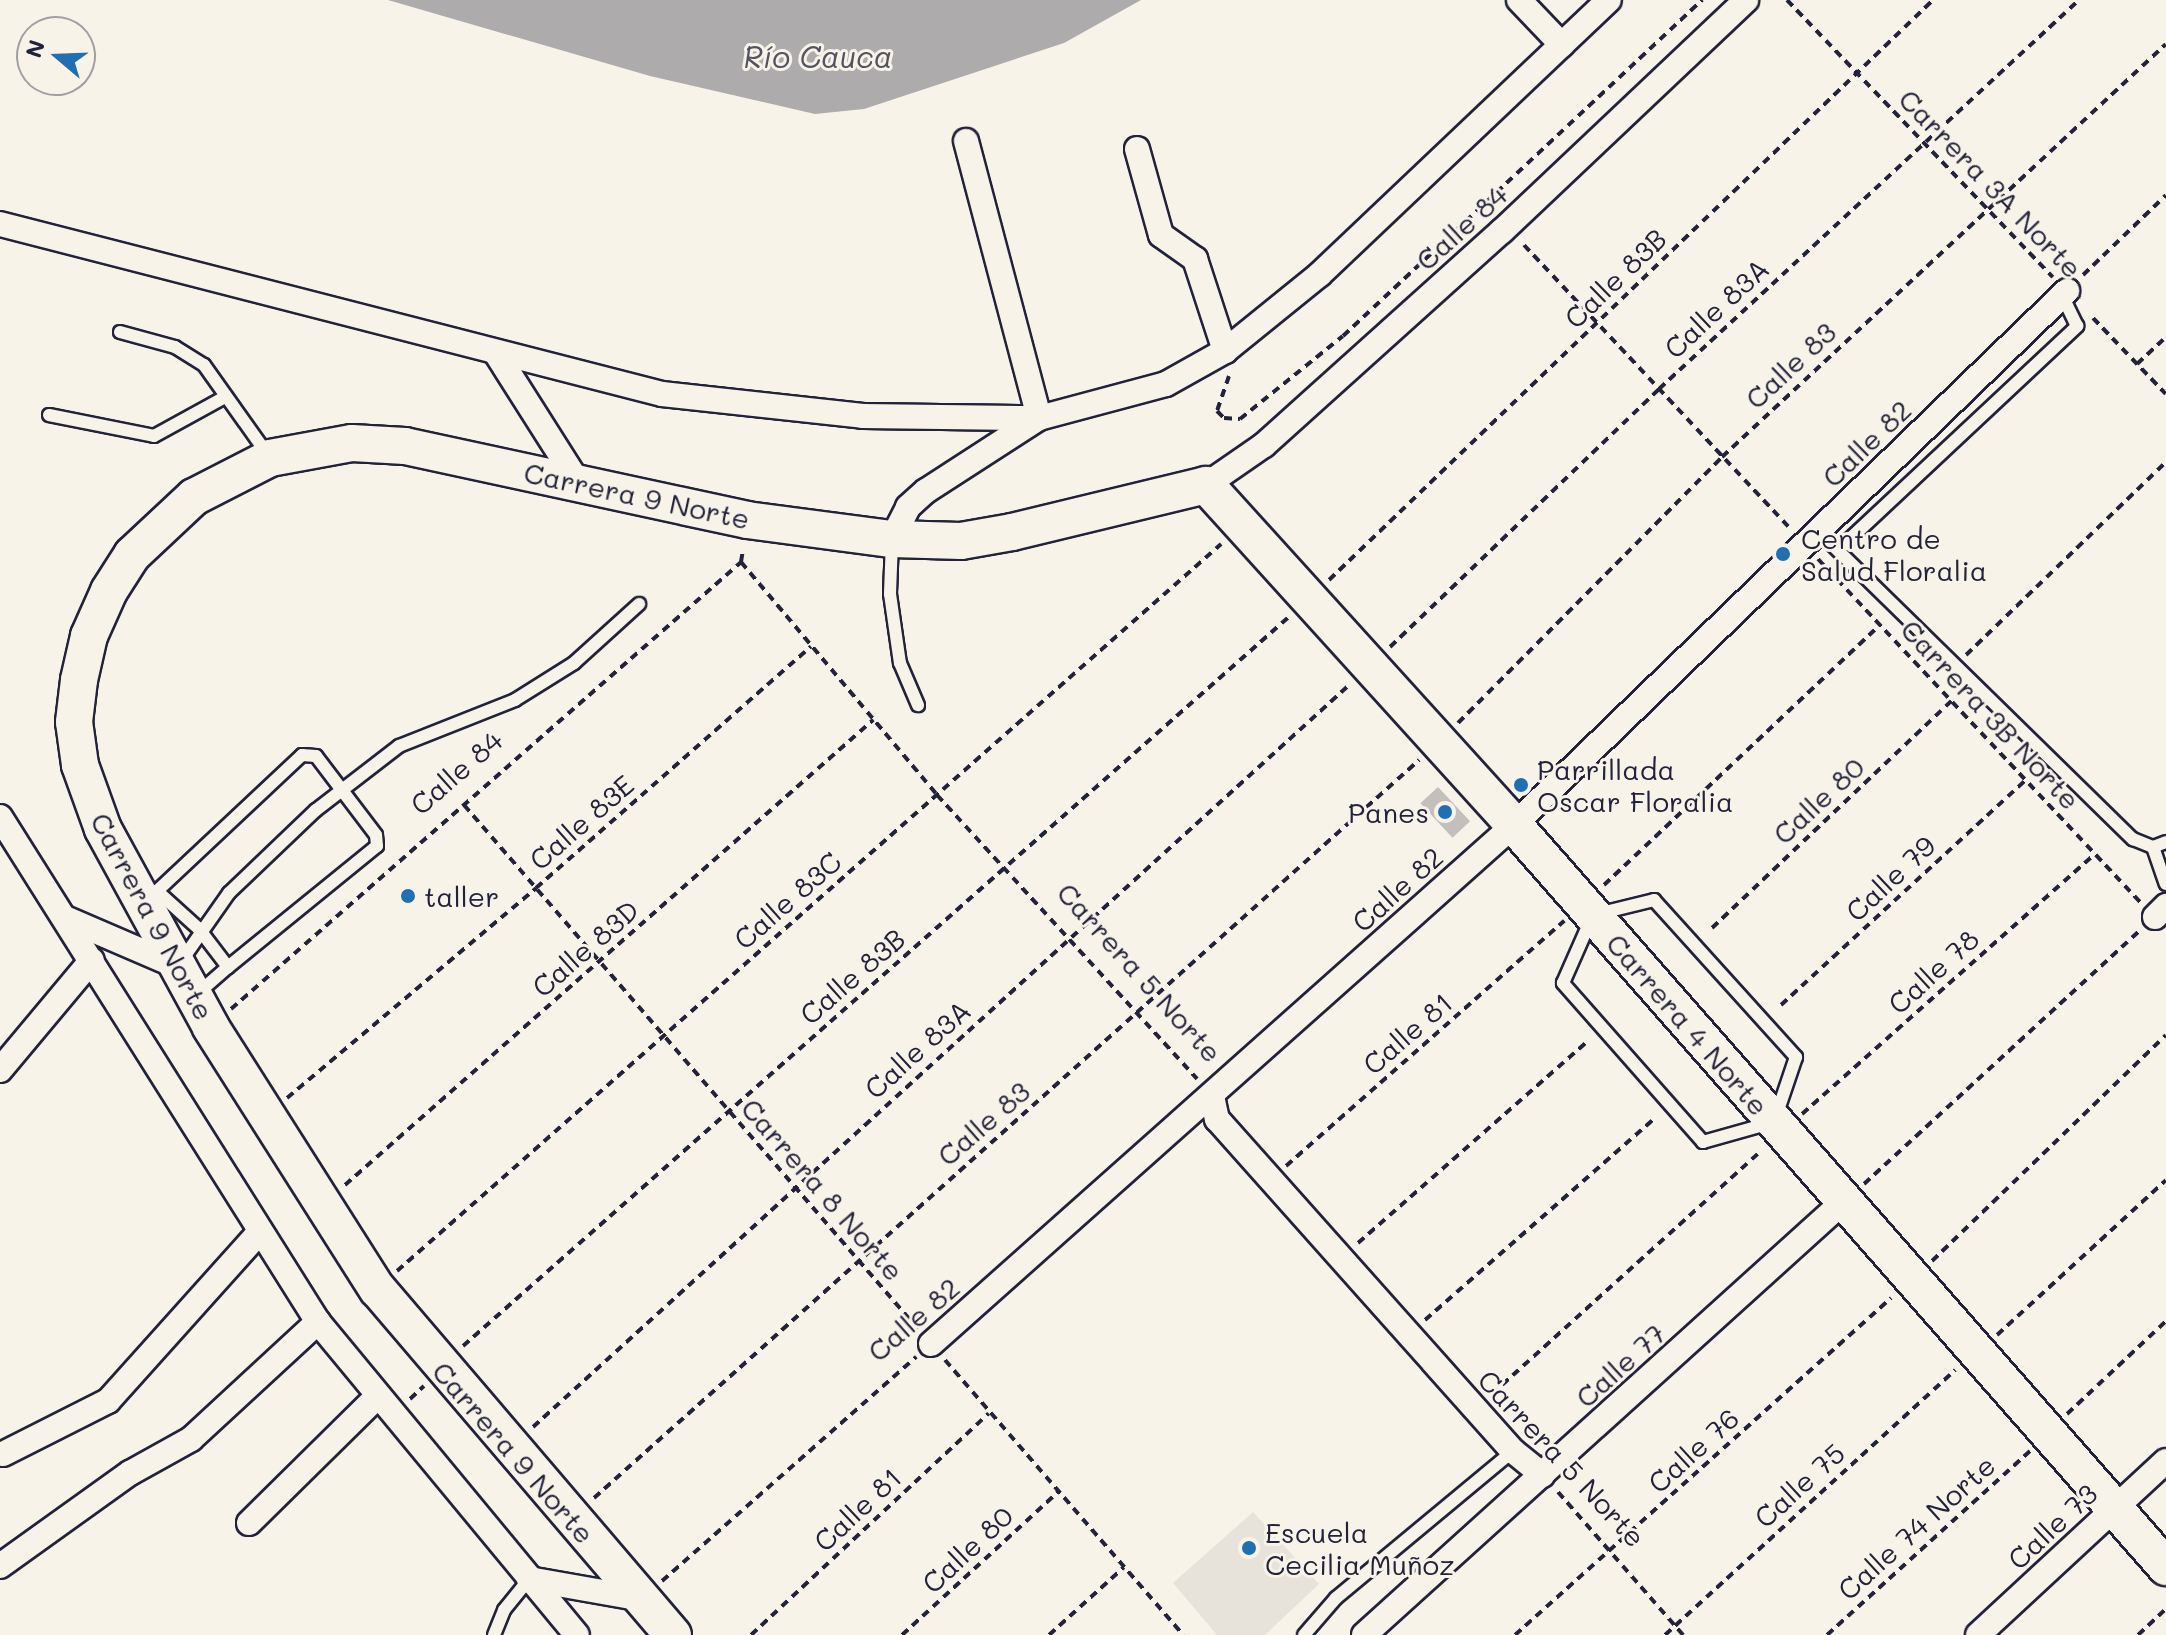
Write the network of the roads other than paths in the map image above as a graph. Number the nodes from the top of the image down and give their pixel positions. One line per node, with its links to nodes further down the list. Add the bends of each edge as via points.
1 (1519, 0): 4 (street)
2 (1609, 0): 4 (street)
3 (1746, 0): 17 (street, Calle 84, via 1502,231 1264,445)
4 (1562, 45): 10 (street, via 1320,274)
5 (966, 141): 14 (street)
6 (1137, 149): 10 (street, via 1161,235 1195,259)
7 (0, 224): 11 (street, via 209,274)
8 (2064, 293): 18 (street, Calle 82); 20 (lane, via 2077,326)
9 (120, 332): 12 (lane, via 175,347 204,365)
10 (1225, 351): 14 (street, via 1166,384)
11 (496, 353): 14 (street, via 662,394 863,416); 16 (street)
12 (225, 397): 13 (lane, via 154,436); 15 (lane)
13 (49, 415)
14 (1039, 418): 19 (street, via 926,491 908,507)
15 (270, 458): 16 (street, Carrera 9 Norte, via 352,443 405,446); 28 (street, Carrera 9 Norte, via 194,497 163,522 109,591 89,636 74,722 80,765 103,829)
16 (578, 482): 19 (street, Carrera 9 Norte, via 747,520)
17 (1206, 485): 19 (street, Carrera 9 Norte, via 1128,507 961,541); 25 (street, Carrera 4 Norte)
18 (1811, 538): 20 (lane); 25 (street, Calle 82)
19 (892, 539): 22 (lane, via 890,594 900,663)
20 (1838, 550): 26 (lane, via 2133,839)
21 (639, 604): 23 (lane, via 562,671 515,700 399,746)
22 (918, 705)
23 (343, 790): 28 (lane, via 316,756 302,755); 31 (lane, via 229,893); 33 (lane, via 376,835 377,846)
24 (0, 817): 30 (street)
25 (1514, 825): 29 (street, Carrera 4 Norte); 36 (street, Calle 82)
26 (2160, 844): 27 (lane)
27 (2166, 884)
28 (149, 895): 31 (lane); 34 (street, Carrera 9 Norte)
29 (1587, 907): 37 (street, Carrera 4 Norte); 37 (lane, via 1654,900 1796,1057); 37 (lane, via 1563,983 1573,995 1703,1142)
30 (65, 918): 32 (street); 34 (street)
31 (199, 929): 33 (lane); 34 (lane)
32 (92, 960): 35 (street); 39 (street)
33 (228, 967): 34 (lane)
34 (195, 997): 52 (street, Carrera 9 Norte, via 264,1117 377,1289)
35 (0, 1070)
36 (1212, 1096): 41 (street, Calle 82); 43 (street, Carrera 5 Norte, via 1217,1119)
37 (1780, 1128): 38 (street, Carrera 4 Norte)
38 (1851, 1195): 46 (street, Calle 77); 47 (street, Carrera 4 Norte)
39 (258, 1234): 40 (street); 44 (street, via 108,1401)
40 (318, 1322): 42 (street); 49 (street, via 191,1439 130,1473)
41 (931, 1344)
42 (385, 1405): 48 (street); 51 (street)
43 (1513, 1451): 46 (street, Carrera 5 Norte); 56 (lane, via 1336,1598)
44 (3, 1454)
45 (2166, 1461): 47 (street, Calle 73)
46 (1543, 1475): 57 (street, Calle 77)
47 (2114, 1509): 50 (street, Carrera 4 Norte); 58 (street, Calle 73)
48 (249, 1523)
49 (0, 1566)
50 (2166, 1567)
51 (529, 1579): 52 (street); 53 (lane, via 504,1610); 54 (street)
52 (642, 1599): 55 (street, Carrera 9 Norte)
53 (494, 1635)
54 (577, 1635)
55 (673, 1635)
56 (1304, 1635)
57 (1364, 1635)
58 (1978, 1635)

